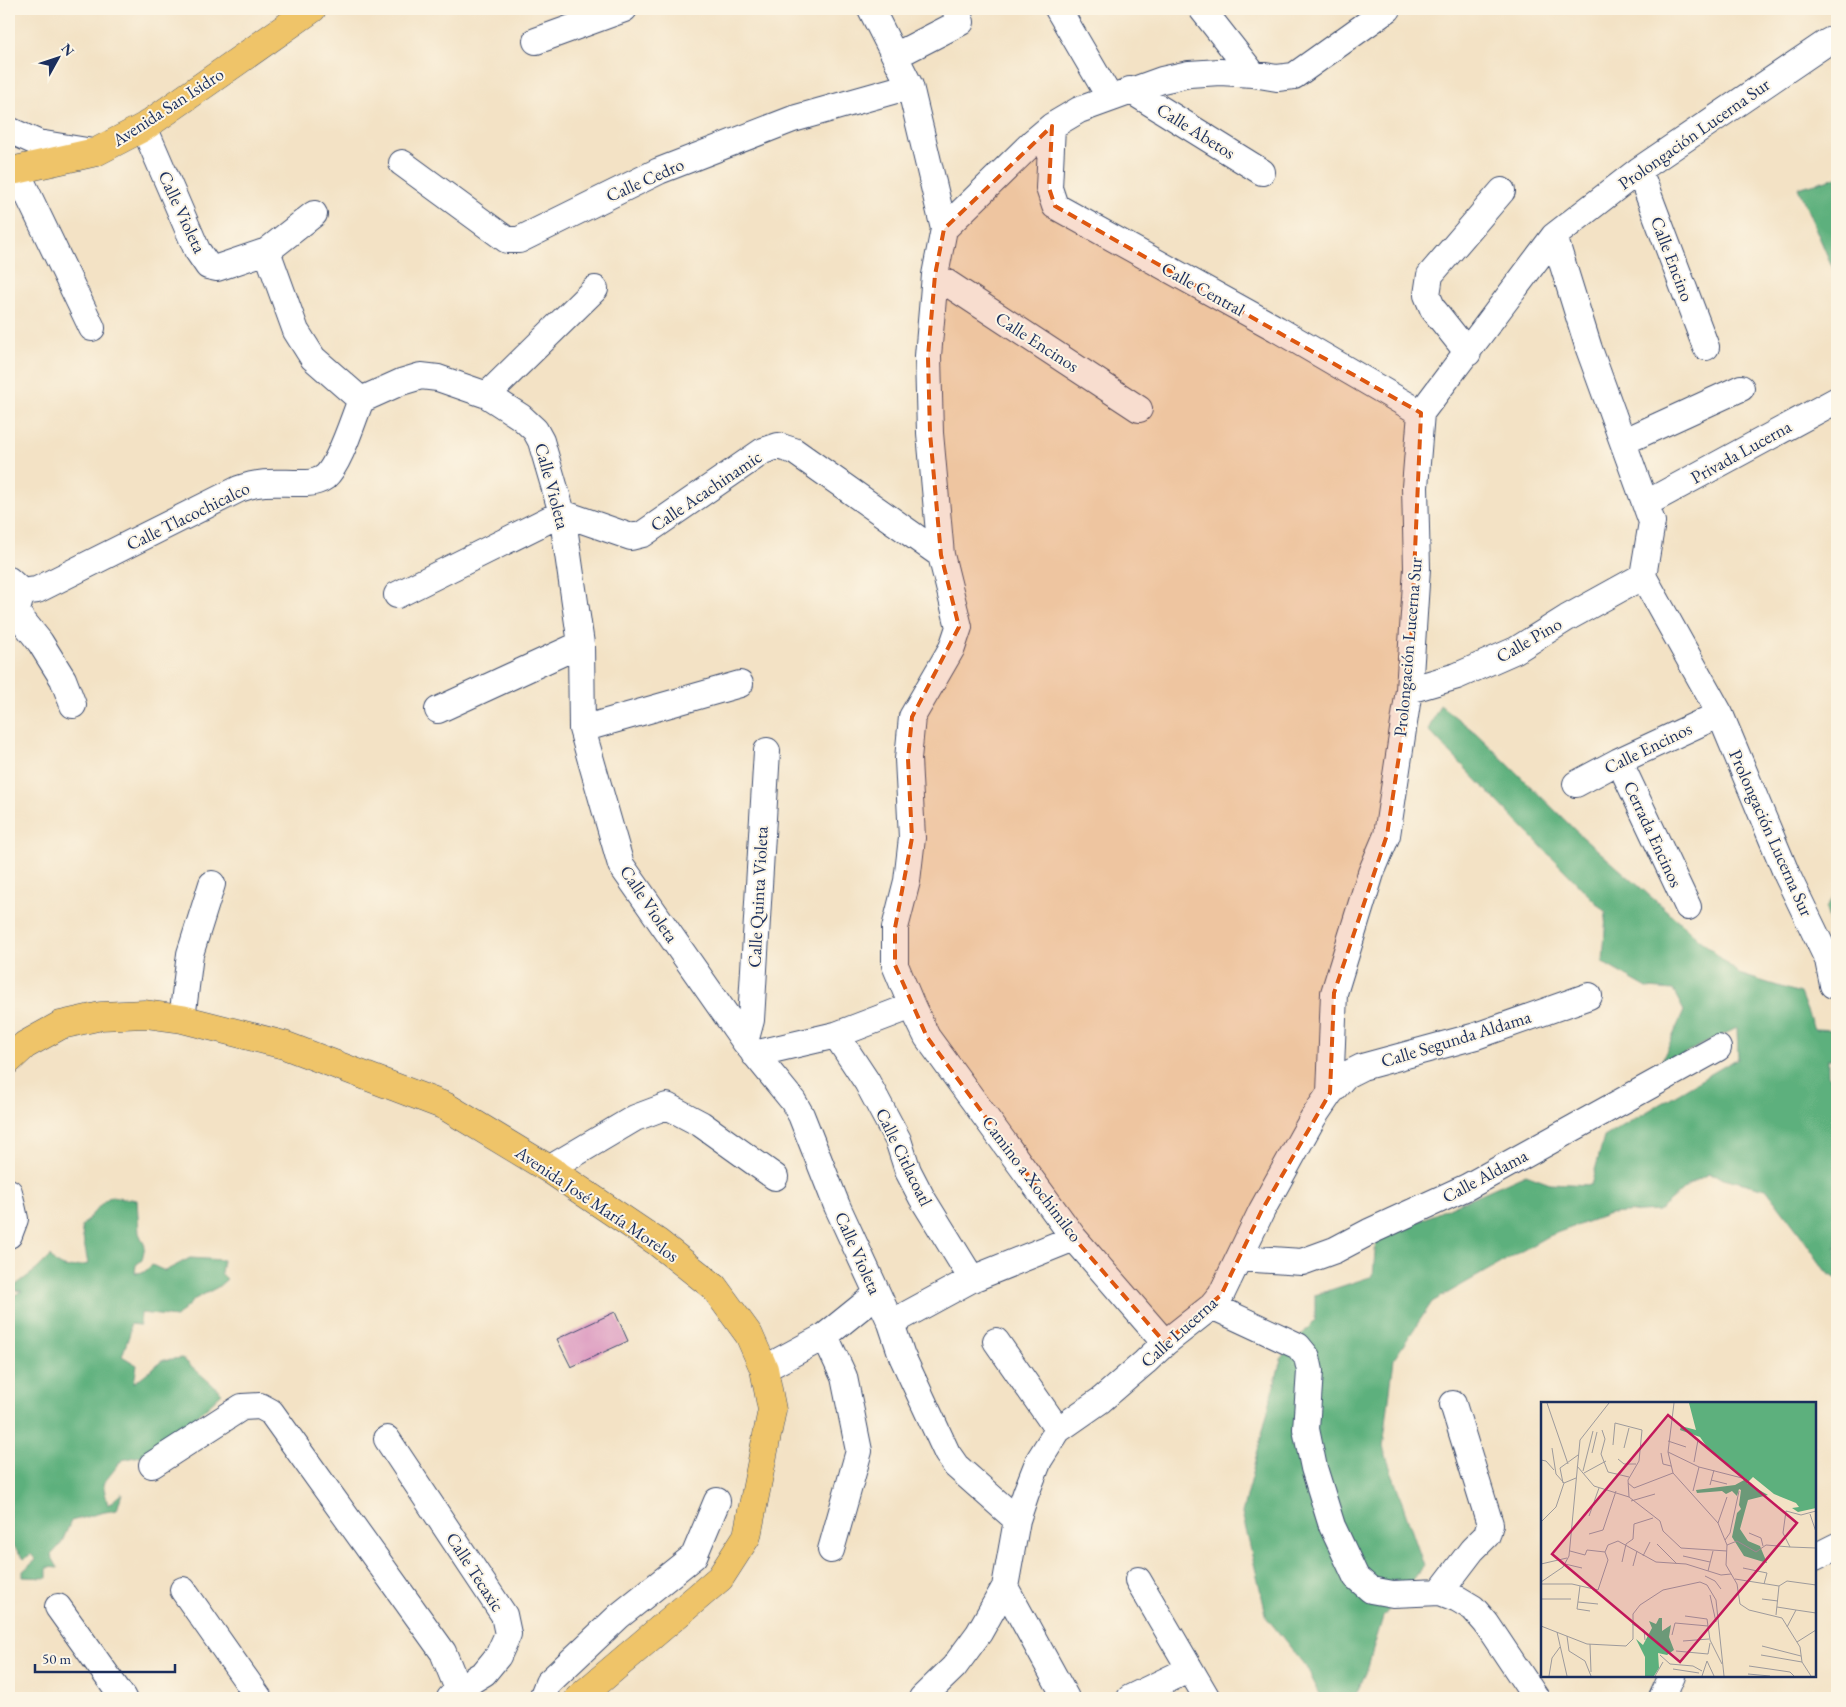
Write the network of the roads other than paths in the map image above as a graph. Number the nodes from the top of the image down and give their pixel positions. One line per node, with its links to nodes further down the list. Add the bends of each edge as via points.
1 (312, 9): 15 (main road, Avenida San Isidro)
2 (624, 9): 9 (street)
3 (871, 9): 10 (street)
4 (955, 9): 10 (street, via 961,22)
5 (1058, 9): 13 (street)
6 (1202, 9): 11 (street)
7 (1385, 11): 11 (street, via 1294,76 1277,78)
8 (1837, 37): 20 (street, Prolongación Lucerna Sur)
9 (536, 41)
10 (895, 56): 12 (street)
11 (1253, 74): 13 (street, via 1190,74)
12 (910, 86): 18 (street, Calle Cedro, via 793,119 659,171 519,240 507,240); 24 (street)
13 (1120, 94): 14 (street, via 1080,110); 21 (street, Calle Abetos)
14 (1052, 126): 24 (street); 37 (street, Calle Central, via 1049,188 1055,206 1277,329)
15 (144, 127): 17 (main road, Avenida San Isidro); 26 (street, Calle Violeta, via 197,250 208,266 217,268)
16 (9, 130): 17 (street, via 38,143)
17 (96, 152): 19 (main road, Avenida San Isidro)
18 (402, 163)
19 (13, 170): 29 (street)
20 (1639, 170): 25 (street, Prolongación Lucerna Sur); 30 (street, Calle Encino)
21 (1262, 172)
22 (1502, 191): 31 (street, via 1430,275 1427,295 1433,309)
23 (314, 214): 26 (street)
24 (944, 229): 27 (street, Camino a Xochimilco)
25 (1554, 236): 31 (street, Prolongación Lucerna Sur); 38 (street, via 1588,349)
26 (267, 251): 34 (street, via 296,331 313,358)
27 (935, 275): 36 (street, Calle Encinos); 41 (street, Camino a Xochimilco, via 928,356 930,433)
28 (595, 289): 33 (street)
29 (92, 328)
30 (1706, 347)
31 (1468, 352): 37 (street, Prolongación Lucerna Sur)
32 (1741, 388): 38 (street)
33 (487, 395): 34 (street, Calle Violeta, via 438,378 421,376); 40 (street, Calle Violeta, via 535,430)
34 (361, 400): 43 (street, Calle Tlacochicalco, via 334,467 324,478 310,483 254,483 37,590)
35 (1837, 400): 39 (street, Privada Lucerna)
36 (1139, 409)
37 (1421, 414): 47 (street, Prolongación Lucerna Sur, via 1415,487 1417,568)
38 (1622, 442): 39 (street)
39 (1645, 504): 42 (street, via 1652,522)
40 (562, 513): 41 (street, Calle Acachinamic, via 631,537 644,534 763,451 778,446 794,450); 44 (street); 45 (street, Calle Violeta)
41 (941, 555): 59 (street, Camino a Xochimilco, via 959,627 952,648 912,717 908,759 912,838 907,882 895,928 895,965)
42 (1642, 576): 47 (street, Calle Pino, via 1516,650 1457,676); 50 (street, Prolongación Lucerna Sur)
43 (15, 586): 48 (street, via 19,616 64,679)
44 (398, 595)
45 (581, 644): 49 (street); 51 (street, Calle Violeta)
46 (740, 684): 51 (street)
47 (1409, 690): 65 (street, Prolongación Lucerna Sur, via 1387,835 1371,873 1334,994)
48 (73, 705)
49 (438, 710)
50 (1720, 714): 53 (street, Calle Encinos); 57 (street, Prolongación Lucerna Sur, via 1787,875 1828,960)
51 (582, 729): 62 (street, Calle Violeta, via 620,865)
52 (767, 751): 62 (street, Calle Quinta Violeta)
53 (1619, 761): 54 (street, Calle Encinos); 56 (street, Cerrada Encinos)
54 (1576, 784)
55 (212, 884): 60 (street, via 190,954)
56 (1688, 907)
57 (1833, 985)
58 (1588, 996): 65 (street, Calle Segunda Aldama, via 1476,1036 1362,1067 1346,1075)
59 (912, 1006): 61 (street); 70 (street, Camino a Xochimilco, via 927,1037)
60 (182, 1019): 64 (main road, Avenida José María Morelos, via 145,1014 101,1016 61,1025 25,1046); 66 (main road, Avenida José María Morelos, via 284,1045 446,1106)
61 (836, 1035): 62 (street); 72 (street, Calle Citlacoatl, via 867,1082 898,1140 908,1171 922,1198)
62 (750, 1048): 73 (street, Calle Violeta, via 802,1115 837,1206)
63 (1718, 1048): 71 (street, Calle Aldama, via 1467,1187 1334,1250 1302,1262)
64 (9, 1060)
65 (1330, 1093): 71 (street, Calle Lucerna, via 1262,1210)
66 (548, 1169): 67 (street, via 635,1118 667,1106 702,1124); 79 (main road, Avenida José María Morelos, via 657,1242 714,1287 749,1335)
67 (775, 1177)
68 (9, 1192): 69 (street, via 15,1218)
69 (9, 1235)
70 (1074, 1238): 72 (street); 78 (street, Camino a Xochimilco)
71 (1239, 1258): 74 (street, Calle Lucerna)
72 (972, 1279): 75 (street)
73 (877, 1294): 75 (street, Calle Violeta); 76 (street)
74 (1212, 1306): 78 (street, Calle Lucerna); 92 (street, via 1298,1346 1307,1357 1310,1371 1306,1429 1314,1468 1332,1526 1356,1577 1371,1590 1393,1594)
75 (891, 1323): 85 (street, Calle Violeta, via 902,1356 947,1453 956,1466)
76 (825, 1336): 79 (street); 87 (street, via 844,1377 859,1451)
77 (996, 1341): 81 (street)
78 (1165, 1343): 81 (street, Calle Lucerna, via 1100,1400)
79 (764, 1369): 100 (main road, Avenida José María Morelos, via 772,1410 747,1536 720,1578)
80 (1453, 1404): 92 (street, via 1490,1524 1487,1535)
81 (1058, 1430): 85 (street, Calle Lucerna, via 1039,1460)
82 (387, 1440): 96 (street, Calle Tecaxic, via 504,1615 508,1634 498,1656 484,1673)
83 (152, 1465): 96 (street, via 242,1407 260,1406 271,1412 443,1652)
84 (718, 1501): 99 (street, via 694,1556 619,1616 548,1683)
85 (1016, 1520): 90 (street, Calle Lucerna)
86 (1837, 1546): 88 (street)
87 (831, 1550)
88 (1816, 1556)
89 (1138, 1580): 94 (street)
90 (1005, 1587): 101 (street, via 979,1633 954,1667); 102 (street)
91 (184, 1590): 98 (street)
92 (1440, 1592): 105 (street, via 1473,1608)
93 (58, 1607): 97 (street)
94 (1190, 1669): 103 (street); 104 (street)
95 (1672, 1677): 106 (street)
96 (454, 1694)
97 (123, 1698)
98 (259, 1698)
99 (542, 1698)
100 (579, 1698)
101 (922, 1698)
102 (1066, 1698)
103 (1130, 1698)
104 (1207, 1698)
105 (1536, 1698)
106 (1662, 1698)

